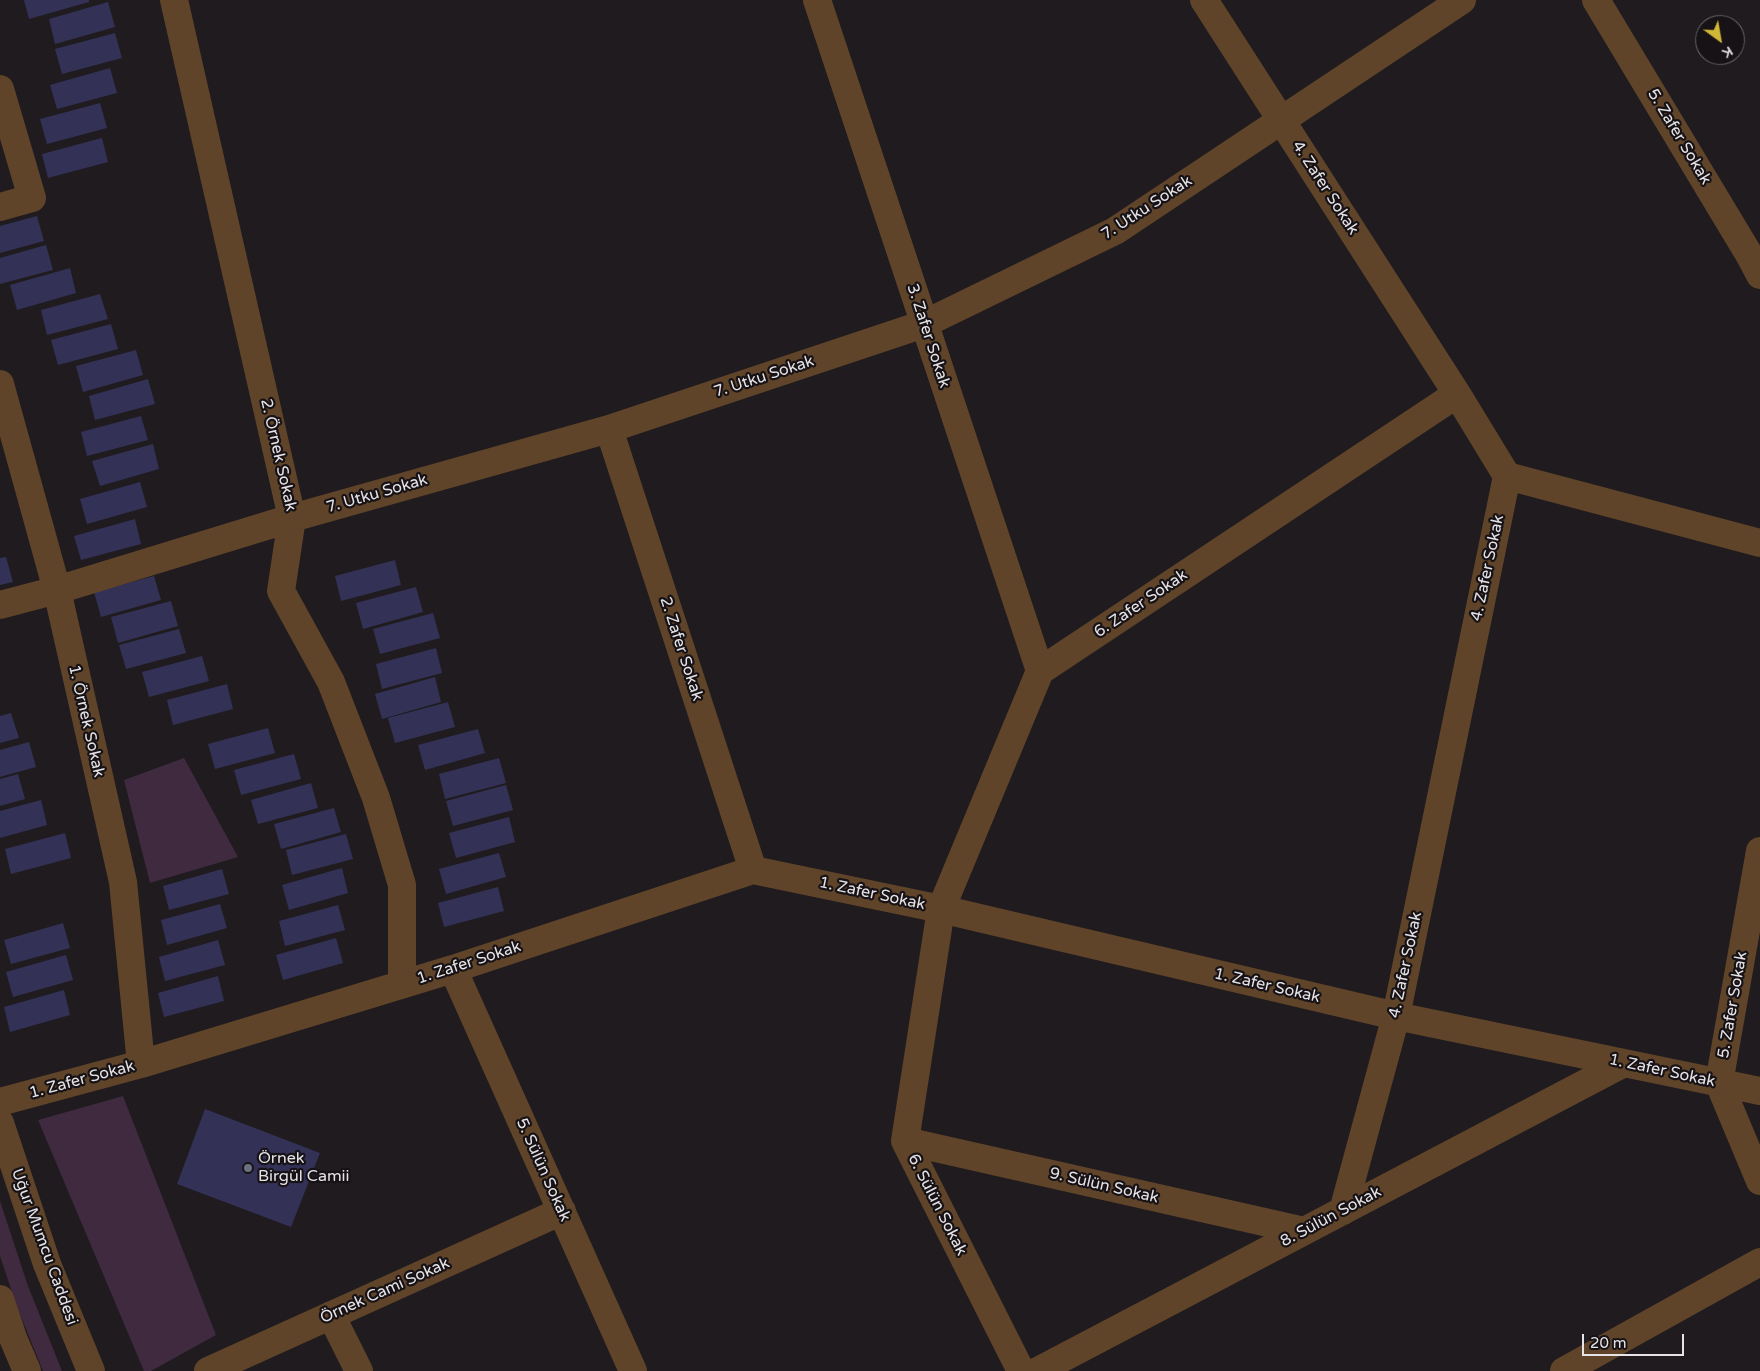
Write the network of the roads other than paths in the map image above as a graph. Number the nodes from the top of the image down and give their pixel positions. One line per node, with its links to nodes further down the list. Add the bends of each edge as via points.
1 (174, 0): 15 (street, 2. Örnek Sokak)
2 (817, 0): 10 (street, 3. Zafer Sokak)
3 (1204, 0): 7 (street, 4. Zafer Sokak)
4 (1462, 0): 7 (street, 7. Utku Sokak)
5 (1596, 0): 9 (street, 5. Zafer Sokak)
6 (0, 89): 8 (street, via 32,198)
7 (1281, 119): 10 (street, 7. Utku Sokak, via 1115,231); 12 (street, 4. Zafer Sokak)
8 (0, 207)
9 (1757, 260)
10 (924, 324): 13 (street, 7. Utku Sokak); 19 (street, 3. Zafer Sokak)
11 (0, 384): 17 (street, 1. Örnek Sokak)
12 (1457, 394): 14 (street, 4. Zafer Sokak); 19 (street, 6. Zafer Sokak)
13 (610, 429): 15 (street, 7. Utku Sokak); 21 (street, 2. Zafer Sokak)
14 (1507, 476): 16 (street); 26 (street, 4. Zafer Sokak)
15 (292, 518): 17 (street, 7. Utku Sokak); 25 (street, 2. Örnek Sokak, via 281,591 331,682 376,798 402,885)
16 (1760, 543)
17 (57, 590): 18 (street, 7. Utku Sokak); 28 (street, 1. Örnek Sokak, via 123,882)
18 (0, 605)
19 (1040, 672): 22 (street)
20 (1760, 852): 23 (street, 5. Zafer Sokak)
21 (752, 870): 22 (street, 1. Zafer Sokak); 24 (street, 1. Zafer Sokak)
22 (941, 909): 26 (street, 1. Zafer Sokak); 33 (street, 6. Sülün Sokak)
23 (1754, 912): 29 (street, 5. Zafer Sokak)
24 (453, 969): 25 (street, 1. Zafer Sokak); 35 (street, 5. Sülün Sokak)
25 (402, 984): 28 (street, 1. Zafer Sokak)
26 (1396, 1016): 27 (street, 1. Zafer Sokak); 36 (street, 4. Zafer Sokak)
27 (1624, 1063): 29 (street, 1. Zafer Sokak); 36 (street, 8. Sülün Sokak)
28 (141, 1064): 31 (street, 1. Zafer Sokak)
29 (1719, 1083): 30 (street, 1. Zafer Sokak); 34 (street)
30 (1760, 1091)
31 (0, 1102)
32 (0, 1123): 43 (street, Uğur Mumcu Caddesi, via 47,1264)
33 (905, 1141): 37 (street, 9. Sülün Sokak); 47 (street, 6. Sülün Sokak)
34 (1760, 1180)
35 (562, 1211): 40 (street, Örnek Cami Sokak); 46 (street, 5. Sülün Sokak)
36 (1343, 1211): 37 (street, 8. Sülün Sokak)
37 (1304, 1231): 48 (street, 8. Sülün Sokak)
38 (1760, 1262): 49 (street)
39 (0, 1299): 41 (street)
40 (331, 1315): 44 (street, Örnek Cami Sokak); 45 (street)
41 (6, 1340): 42 (street)
42 (27, 1371)
43 (90, 1371)
44 (208, 1371)
45 (358, 1371)
46 (633, 1371)
47 (1021, 1371)
48 (1038, 1371)
49 (1564, 1371)

